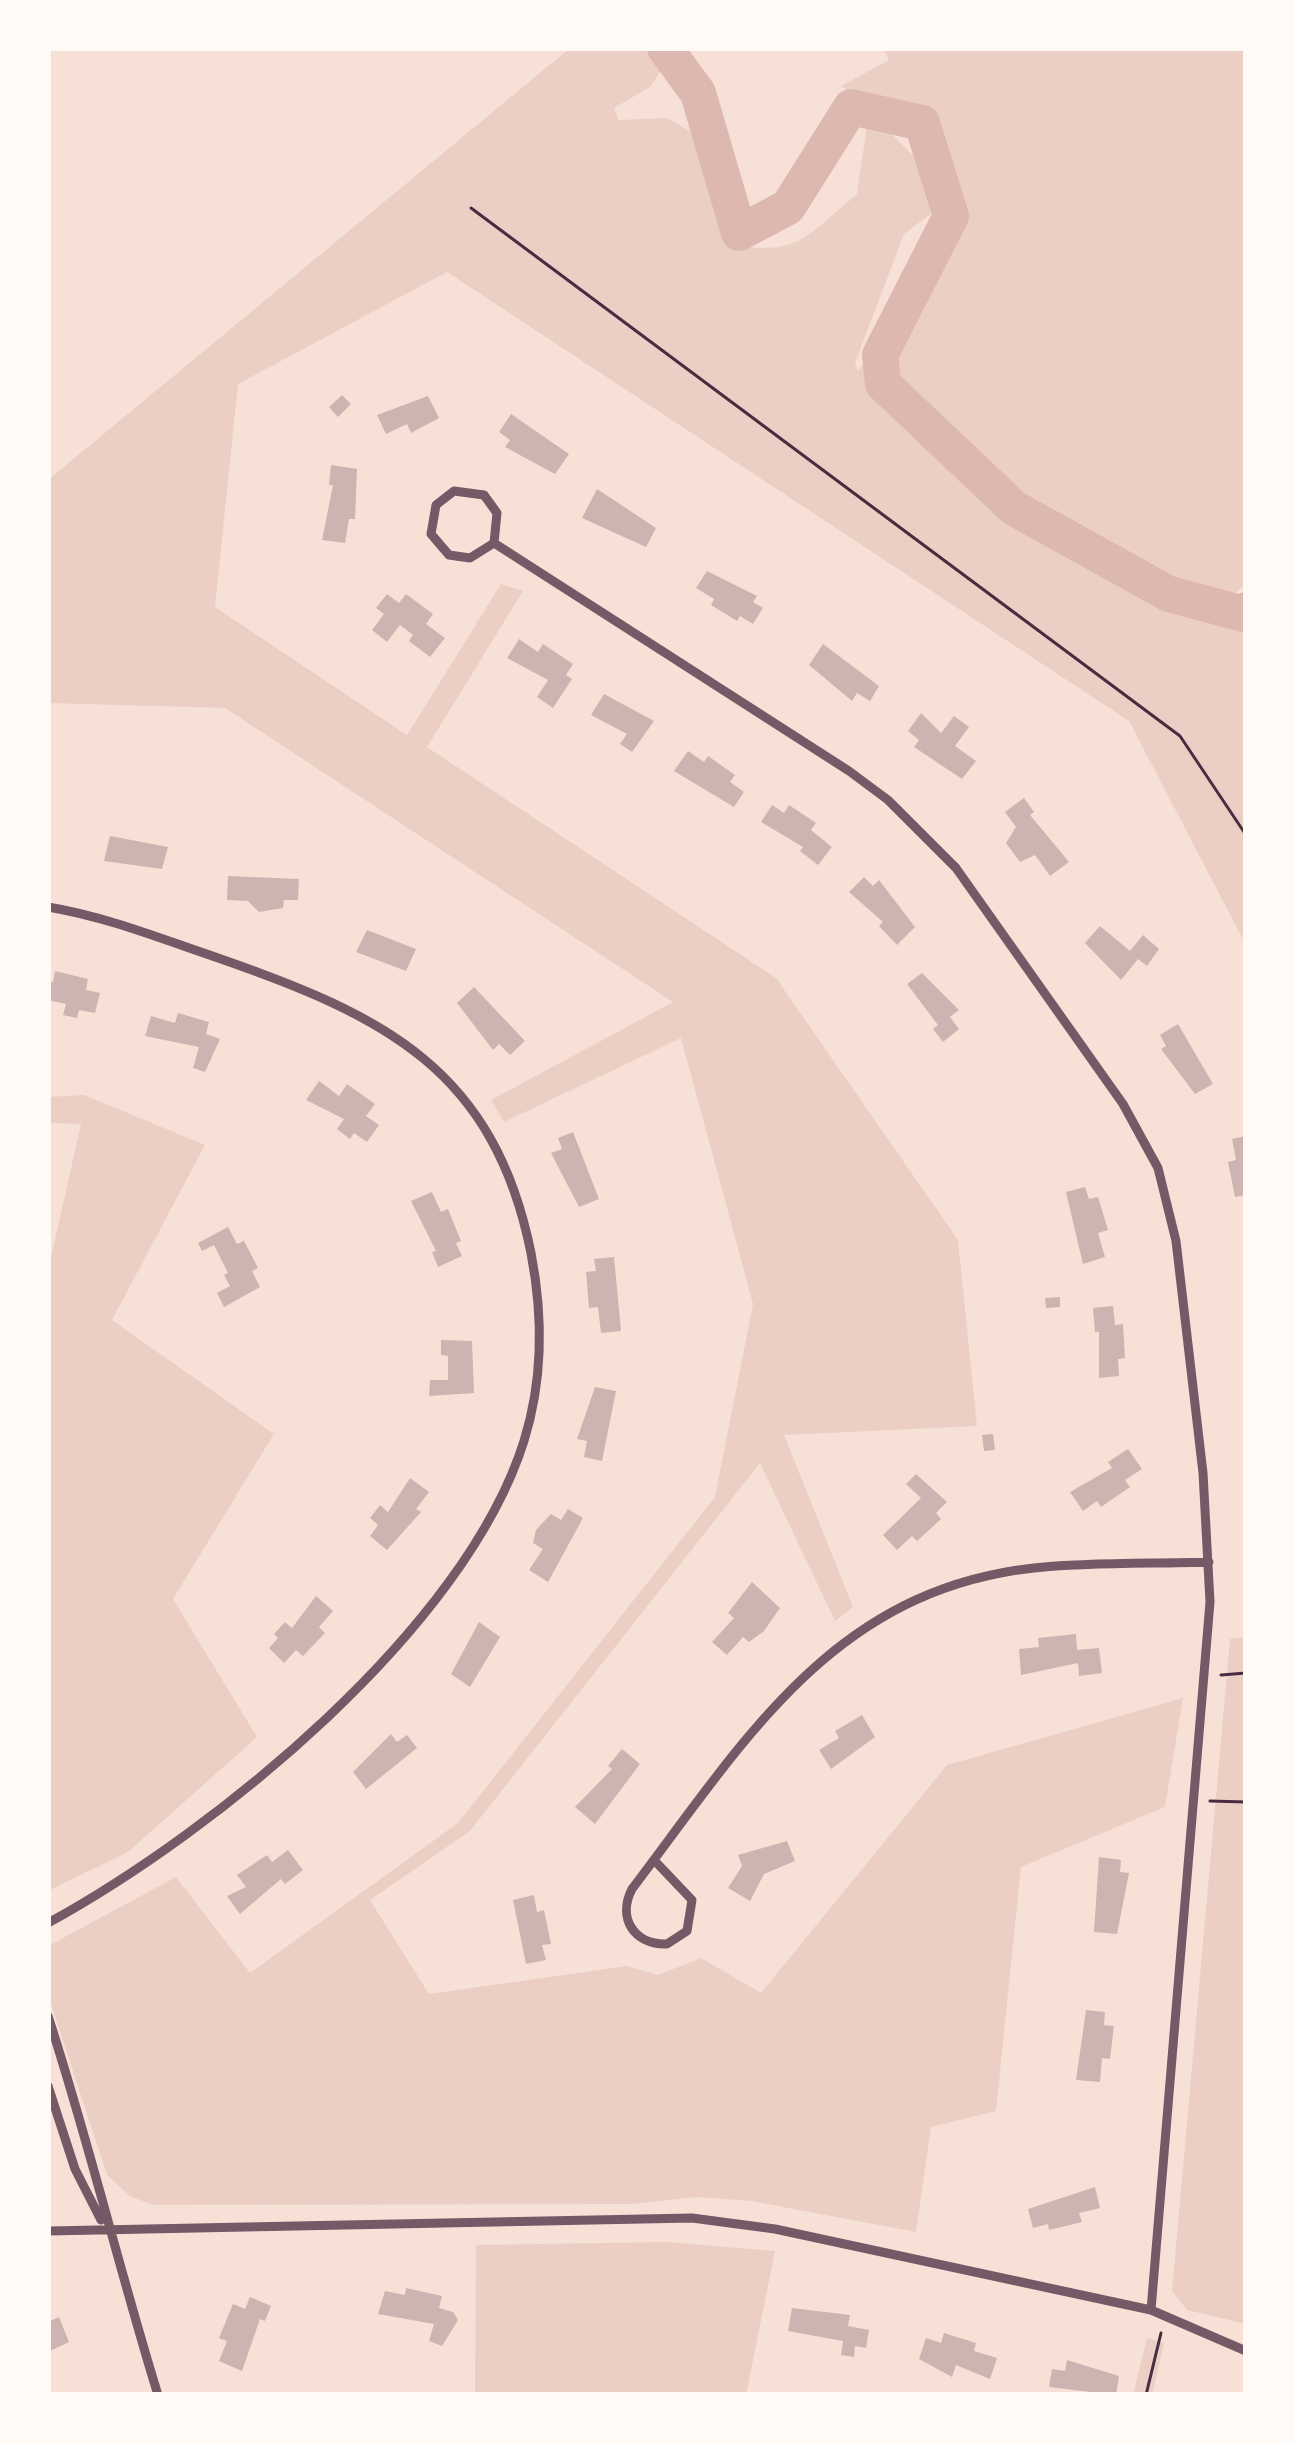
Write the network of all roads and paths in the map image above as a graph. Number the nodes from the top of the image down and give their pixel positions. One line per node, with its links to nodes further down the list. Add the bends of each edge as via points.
1 (471, 208): 3 (path, via 1180,736)
2 (494, 543): 2 (street, via 477,556 449,555 431,534 436,505 454,491 484,495 497,513); 5 (street, via 888,800 956,868 1123,1104 1158,1168 1173,1222)
3 (1246, 835)
4 (48, 907): 11 (street, via 304,988 415,1049 492,1142 527,1236 540,1341 532,1410 502,1493 407,1631 254,1780 156,1858)
5 (1209, 1562): 7 (street); 10 (street, via 1032,1568 901,1606 792,1684)
6 (1246, 1673): 7 (path)
7 (1207, 1677): 8 (street)
8 (1196, 1800): 9 (path); 16 (street)
9 (1246, 1802)
10 (654, 1860): 10 (street, via 692,1900 687,1931 655,1945 634,1934 625,1912)
11 (48, 1923)
12 (48, 2016): 15 (street, via 96,2163)
13 (48, 2086): 15 (street)
14 (48, 2230): 15 (street)
15 (107, 2232): 16 (street, via 692,2218); 19 (street)
16 (1151, 2310): 17 (street)
17 (1165, 2314): 18 (street); 20 (path)
18 (1246, 2351)
19 (158, 2395)
20 (1146, 2395)

